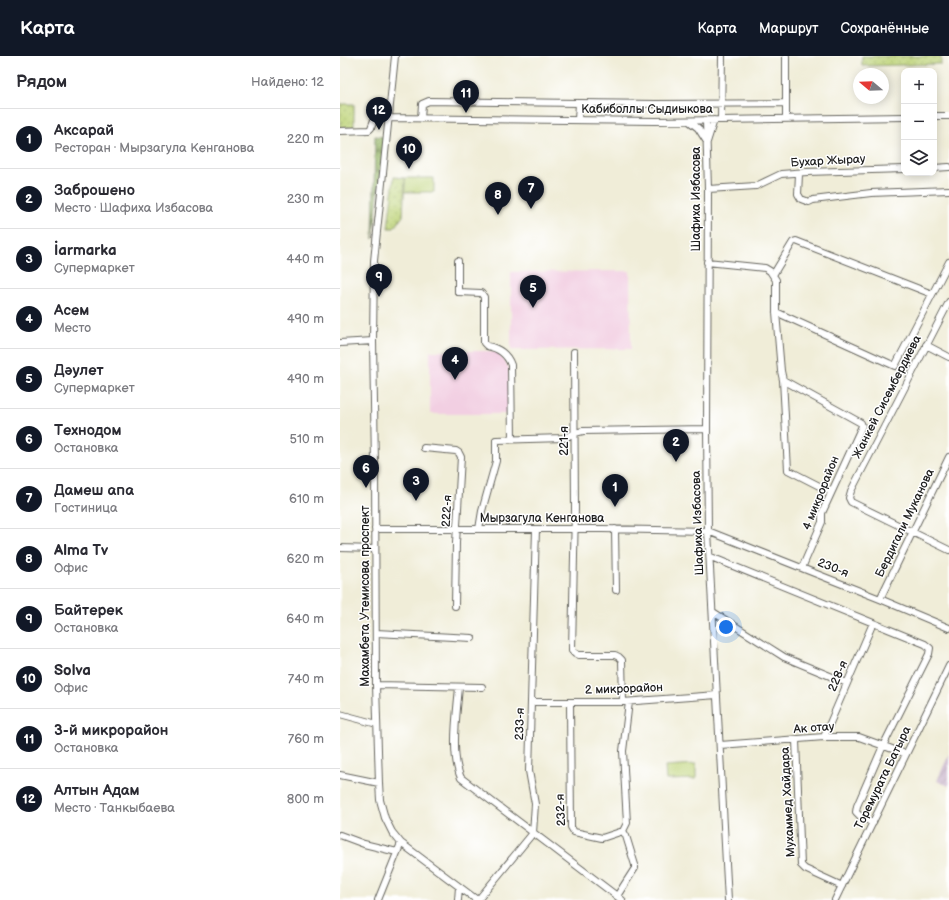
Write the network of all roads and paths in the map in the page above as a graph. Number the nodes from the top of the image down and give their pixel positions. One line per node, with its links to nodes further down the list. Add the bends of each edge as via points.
1 (395, 56): 10 (street, Махамбета Утемисова проспект)
2 (722, 56): 6 (street)
3 (786, 56): 4 (street)
4 (786, 102): 6 (street); 12 (street)
5 (579, 103): 6 (street); 11 (street, via 426,102 422,106); 13 (street)
6 (722, 103): 14 (street)
7 (937, 116): 8 (street)
8 (949, 116)
9 (901, 117): 12 (street, Кабиболлы Сыдиыкова)
10 (389, 118): 11 (street, Кабиболлы Сыдиыкова); 17 (street, via 374,120 370,130); 32 (street, Махамбета Утемисова проспект, via 374,261)
11 (421, 119): 13 (street, Кабиболлы Сыдиыкова)
12 (786, 119): 14 (street, Кабиболлы Сыдиыкова)
13 (578, 120): 15 (street, Кабиболлы Сыдиыкова)
14 (718, 120): 16 (street, Кабиболлы Сыдиыкова); 18 (street)
15 (689, 121): 16 (street, Кабиболлы Сыдиыкова); 18 (street, via 698,128)
16 (706, 121): 18 (street, Шафиха Избасова)
17 (340, 131)
18 (707, 142): 23 (street, Шафиха Избасова)
19 (949, 167): 20 (street)
20 (937, 168)
21 (901, 169): 22 (street, Бухар Жырау)
22 (799, 174): 23 (street, Бухар Жырау, via 781,174 756,186); 24 (street, via 798,194 801,199 809,202 871,193)
23 (708, 189): 26 (street, Шафиха Избасова)
24 (949, 190)
25 (458, 261): 40 (street, via 458,292 481,293 484,296 484,343 497,348 510,360)
26 (707, 262): 28 (street, via 765,268); 38 (street, Шафиха Избасова)
27 (949, 262): 29 (street)
28 (773, 275): 29 (street, via 796,241); 31 (street, via 776,280)
29 (932, 294): 31 (street, via 895,366)
30 (949, 302): 34 (street, Жанкей Сисембердиева)
31 (776, 312): 37 (street)
32 (373, 341): 33 (street); 44 (street, Махамбета Утемисова проспект)
33 (340, 343)
34 (926, 345): 36 (street); 51 (street, Жанкей Сисембердиева, via 849,498 851,502)
35 (574, 352): 39 (street, 221-я)
36 (949, 357)
37 (783, 380): 43 (street, via 788,470); 43 (street, 4 микрорайон, via 861,423 862,426)
38 (707, 429): 39 (street); 50 (street, Шафиха Избасова)
39 (575, 433): 40 (street, via 564,438); 47 (street, 221-я)
40 (512, 439): 45 (street, via 496,440 496,461)
41 (424, 448): 49 (street, 222-я, via 456,451 461,457)
42 (949, 457): 51 (street, Бердигали Муканова)
43 (831, 492): 56 (street, 4 микрорайон, via 822,513 822,522)
44 (375, 529): 49 (street, Мырзагула Кенганова); 53 (street, Махамбета Утемисова проспект)
45 (479, 529): 46 (street, Мырзагула Кенганова); 49 (street, Мырзагула Кенганова)
46 (536, 529): 47 (street, Мырзагула Кенганова); 71 (street, 233-я)
47 (575, 529): 48 (street, Мырзагула Кенганова); 73 (street, via 572,650 579,655 619,657 622,660)
48 (615, 529): 50 (street, Мырзагула Кенганова); 57 (street)
49 (457, 530): 59 (street, 222-я)
50 (708, 531): 55 (street, Шафиха Избасова); 56 (street, 230-я)
51 (913, 532): 54 (street); 58 (street, Бердигали Муканова)
52 (340, 548): 53 (street)
53 (375, 549): 63 (street, Махамбета Утемисова проспект)
54 (949, 550)
55 (711, 557): 60 (street, Шафиха Избасова); 61 (street)
56 (802, 568): 58 (street, 230-я)
57 (616, 590)
58 (880, 599): 62 (street, 230-я)
59 (455, 606)
60 (713, 612): 66 (street, via 784,657); 70 (street, Шафиха Избасова)
61 (872, 623): 66 (street, 228-я); 79 (street, via 930,648)
62 (949, 628)
63 (376, 633): 64 (street); 67 (street, Махамбета Утемисова проспект)
64 (472, 638)
65 (949, 666): 80 (street, Торемурата Батыра)
66 (847, 683): 76 (street, 228-я)
67 (376, 685): 68 (street); 75 (street, Махамбета Утемисова проспект)
68 (459, 687): 69 (street); 85 (street, via 455,754 460,774 465,782)
69 (482, 687)
70 (717, 695): 73 (street, 2 микрорайон); 78 (street, Шафиха Избасова)
71 (532, 702): 72 (street, 2 микрорайон); 85 (street, 233-я, via 530,771 535,804)
72 (570, 702): 73 (street, 2 микрорайон); 84 (street, 232-я, via 572,830 602,838)
73 (626, 702): 84 (street, via 623,751 627,823)
74 (340, 714): 75 (street)
75 (377, 724): 82 (street, Махамбета Утемисова проспект)
76 (824, 737): 77 (street, Ак отау); 79 (street, Ак отау, via 859,737)
77 (796, 740): 78 (street, Ак отау); 90 (street, Мухаммед Хайдара, via 801,865)
78 (720, 745): 95 (street, Шафиха Избасова)
79 (883, 746): 80 (street, Ак отау); 83 (street, via 856,812)
80 (906, 754): 83 (street, Торемурата Батыра)
81 (340, 774): 82 (street)
82 (379, 783): 87 (street, Махамбета Утемисова проспект, via 385,818)
83 (873, 822): 90 (street, Торемурата Батыра)
84 (622, 831): 91 (street, via 626,836 635,868)
85 (533, 833): 91 (street); 94 (street)
86 (340, 835): 88 (street)
87 (401, 843): 88 (street); 89 (street, Махамбета Утемисова проспект)
88 (397, 852): 92 (street)
89 (459, 886): 93 (street); 94 (street, Махамбета Утемисова проспект)
90 (842, 886): 96 (street, Торемурата Батыра)
91 (619, 898)
92 (378, 900)
93 (458, 900)
94 (478, 900)
95 (728, 900)
96 (835, 900)

